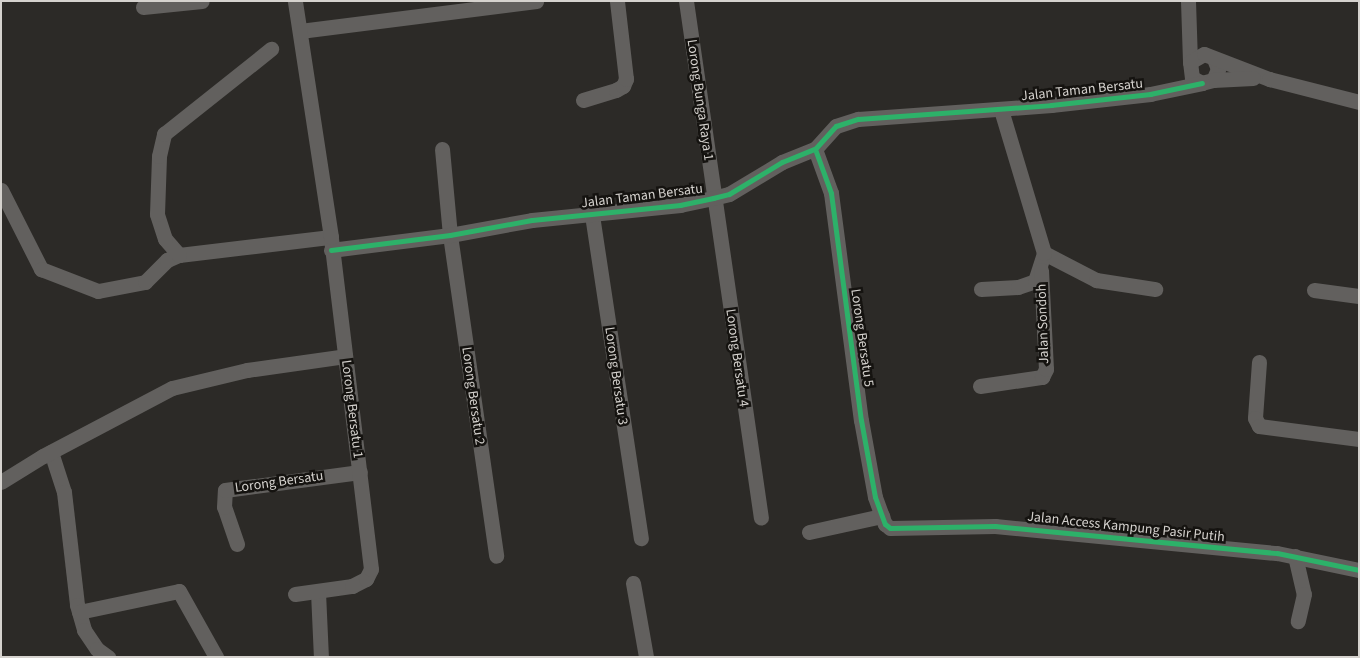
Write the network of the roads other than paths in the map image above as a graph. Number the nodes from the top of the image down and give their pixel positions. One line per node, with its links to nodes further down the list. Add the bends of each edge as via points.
1 (202, 1): 7 (street)
2 (295, 1): 8 (street, Lorong Bersatu 1)
3 (536, 1): 8 (street)
4 (617, 1): 15 (street, via 626,79 616,90)
5 (686, 1): 21 (street, Lorong Bunga Raya 1)
6 (1188, 3): 10 (street, via 1195,28); 11 (street)
7 (143, 7)
8 (300, 31): 24 (street, Lorong Bersatu 1)
9 (271, 50): 26 (street, via 164,134 159,156 157,214 165,239)
10 (1211, 57): 11 (street, via 1198,55); 12 (street); 13 (street, via 1218,69)
11 (1189, 65): 13 (street, via 1192,78); 14 (street, Jalan Taman Bersatu)
12 (1270, 79): 13 (street, Jalan Taman Bersatu); 16 (street)
13 (1207, 81): 14 (street, Jalan Taman Bersatu)
14 (1150, 94): 17 (street, Jalan Taman Bersatu)
15 (584, 100)
16 (1359, 102)
17 (1001, 110): 19 (street, Jalan Taman Bersatu, via 858,119 836,126); 25 (street, Jalan Sondoh)
18 (442, 149): 23 (street, Lorong Bersatu 2)
19 (815, 149): 21 (street, Jalan Taman Bersatu, via 782,162 729,194); 40 (street, Lorong Bersatu 5, via 831,193 862,420)
20 (1, 190): 26 (street, via 41,269 98,291 145,282 167,260)
21 (713, 198): 22 (street, Jalan Taman Bersatu); 39 (street, Lorong Bersatu 4)
22 (592, 215): 23 (street, Jalan Taman Bersatu, via 532,220); 42 (street, Lorong Bersatu 3)
23 (450, 235): 24 (street, Jalan Taman Bersatu); 44 (street, Lorong Bersatu 2)
24 (331, 243): 26 (street, Jalan Taman Bersatu); 32 (street, Lorong Bersatu 1)
25 (1044, 253): 27 (street, Jalan Sondoh); 29 (street, via 1096,280)
26 (179, 255)
27 (1041, 268): 28 (street, Jalan Sondoh, via 1035,281 1018,287); 34 (street, Jalan Sondoh, via 1046,369 1042,377)
28 (981, 289)
29 (1155, 289)
30 (1314, 290): 31 (street)
31 (1359, 296)
32 (345, 356): 36 (street, via 247,370 172,388); 37 (street, Lorong Bersatu 1)
33 (1259, 362): 35 (street, via 1254,418 1259,426)
34 (980, 386)
35 (1359, 439)
36 (51, 452): 38 (street); 50 (street, via 64,492)
37 (360, 472): 43 (street, Lorong Bersatu, via 225,490 224,507); 48 (street, Lorong Bersatu 1, via 371,569 366,579 352,586)
38 (1, 482)
39 (761, 518)
40 (886, 522): 41 (street, Jalan Access Kampung Pasir Putih); 45 (street, Jalan Access Kampung Pasir Putih, via 995,526)
41 (808, 532)
42 (640, 538)
43 (237, 544)
44 (496, 556)
45 (1295, 556): 46 (street, Jalan Access Kampung Pasir Putih); 51 (street, via 1304,594)
46 (1359, 570)
47 (634, 583): 55 (street)
48 (318, 592): 49 (street); 54 (street)
49 (295, 594)
50 (79, 612): 52 (street, via 84,630 97,649); 53 (street, via 179,591)
51 (1298, 621)
52 (107, 656)
53 (216, 657)
54 (321, 657)
55 (646, 657)

